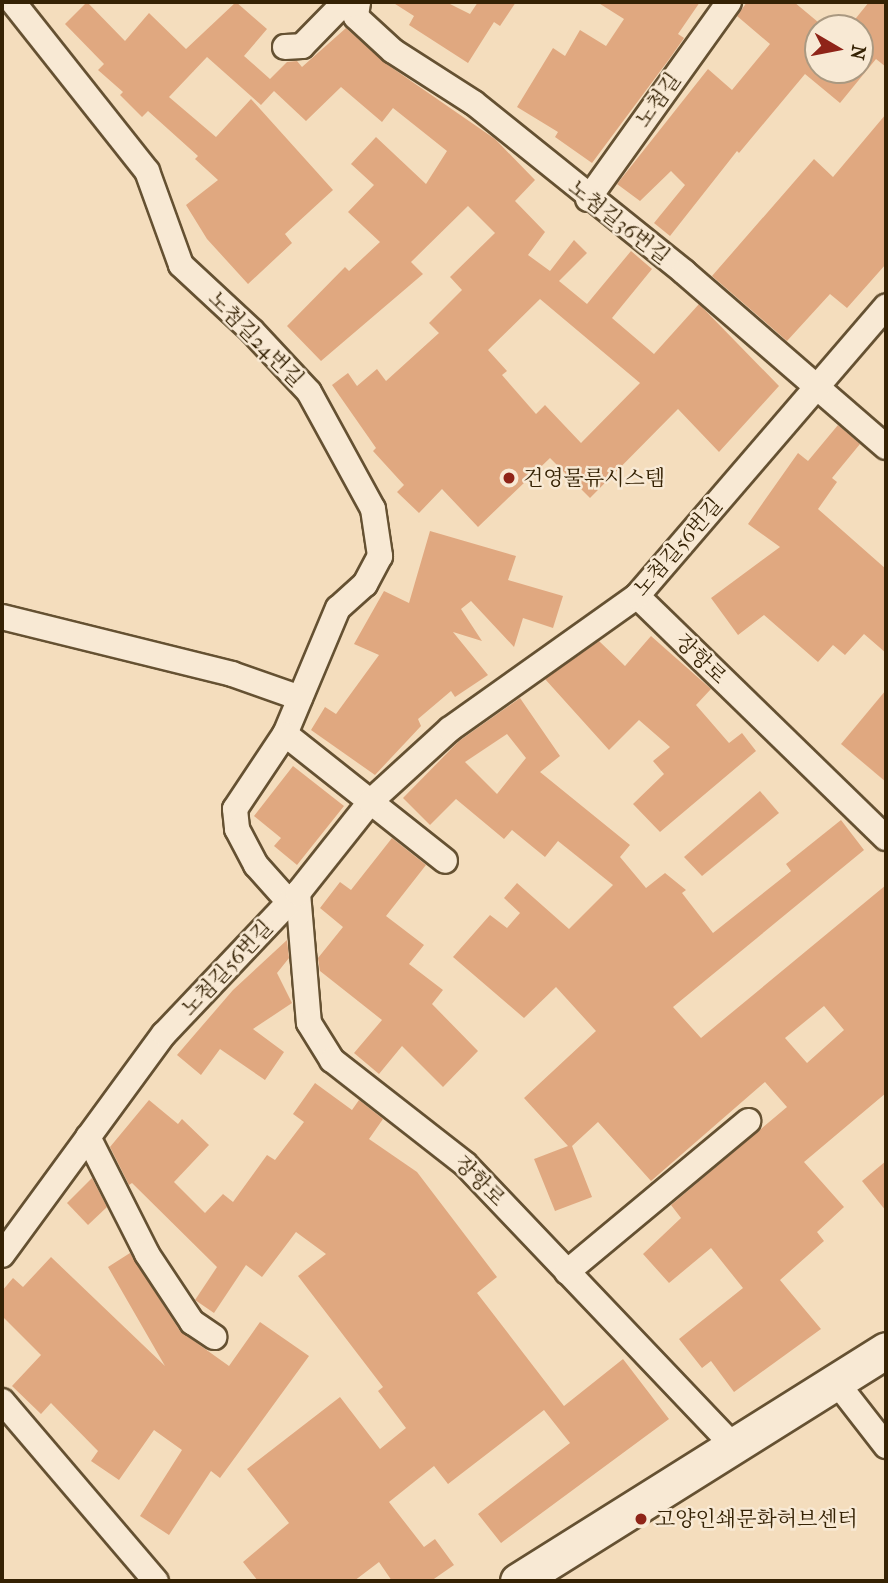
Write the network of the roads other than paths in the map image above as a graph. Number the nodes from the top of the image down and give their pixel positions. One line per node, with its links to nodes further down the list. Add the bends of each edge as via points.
1 (13, 2): 11 (street, 노첨길24번길, via 147,171 181,265 253,331 309,392 373,509 380,556 365,584 338,608)
2 (358, 2): 4 (street, 노첨길36번길, via 340,6 302,46); 5 (street, 노첨길36번길, via 356,17 393,51 474,103)
3 (729, 2): 5 (street, 노첨길)
4 (285, 47)
5 (588, 199): 7 (street, 노첨길36번길, via 684,272)
6 (886, 306): 7 (street, 노첨길56번길)
7 (819, 386): 8 (street, 노첨길36번길); 9 (street, 노첨길56번길)
8 (886, 447)
9 (637, 596): 13 (street, 노첨길56번길, via 450,729); 14 (street, 장항로)
10 (2, 617): 11 (street, via 232,674)
11 (300, 698): 12 (street, 노첨길24번길)
12 (285, 734): 13 (street); 16 (street, 노첨길24번길, via 235,810 237,829 256,865)
13 (370, 802): 15 (street); 16 (street, 노첨길56번길)
14 (886, 838)
15 (445, 861)
16 (294, 898): 18 (street, 노첨길56번길, via 164,1034); 20 (street, 장항로, via 309,1023 332,1060 465,1164)
17 (748, 1121): 20 (street)
18 (88, 1138): 19 (street, 노첨길56번길); 21 (street, via 147,1254 192,1322)
19 (2, 1255)
20 (567, 1272): 25 (street, 장항로)
21 (214, 1337)
22 (886, 1350): 23 (main road)
23 (837, 1383): 25 (main road); 26 (street)
24 (2, 1401): 27 (street)
25 (733, 1445): 28 (main road)
26 (886, 1446)
27 (156, 1581)
28 (518, 1581)

